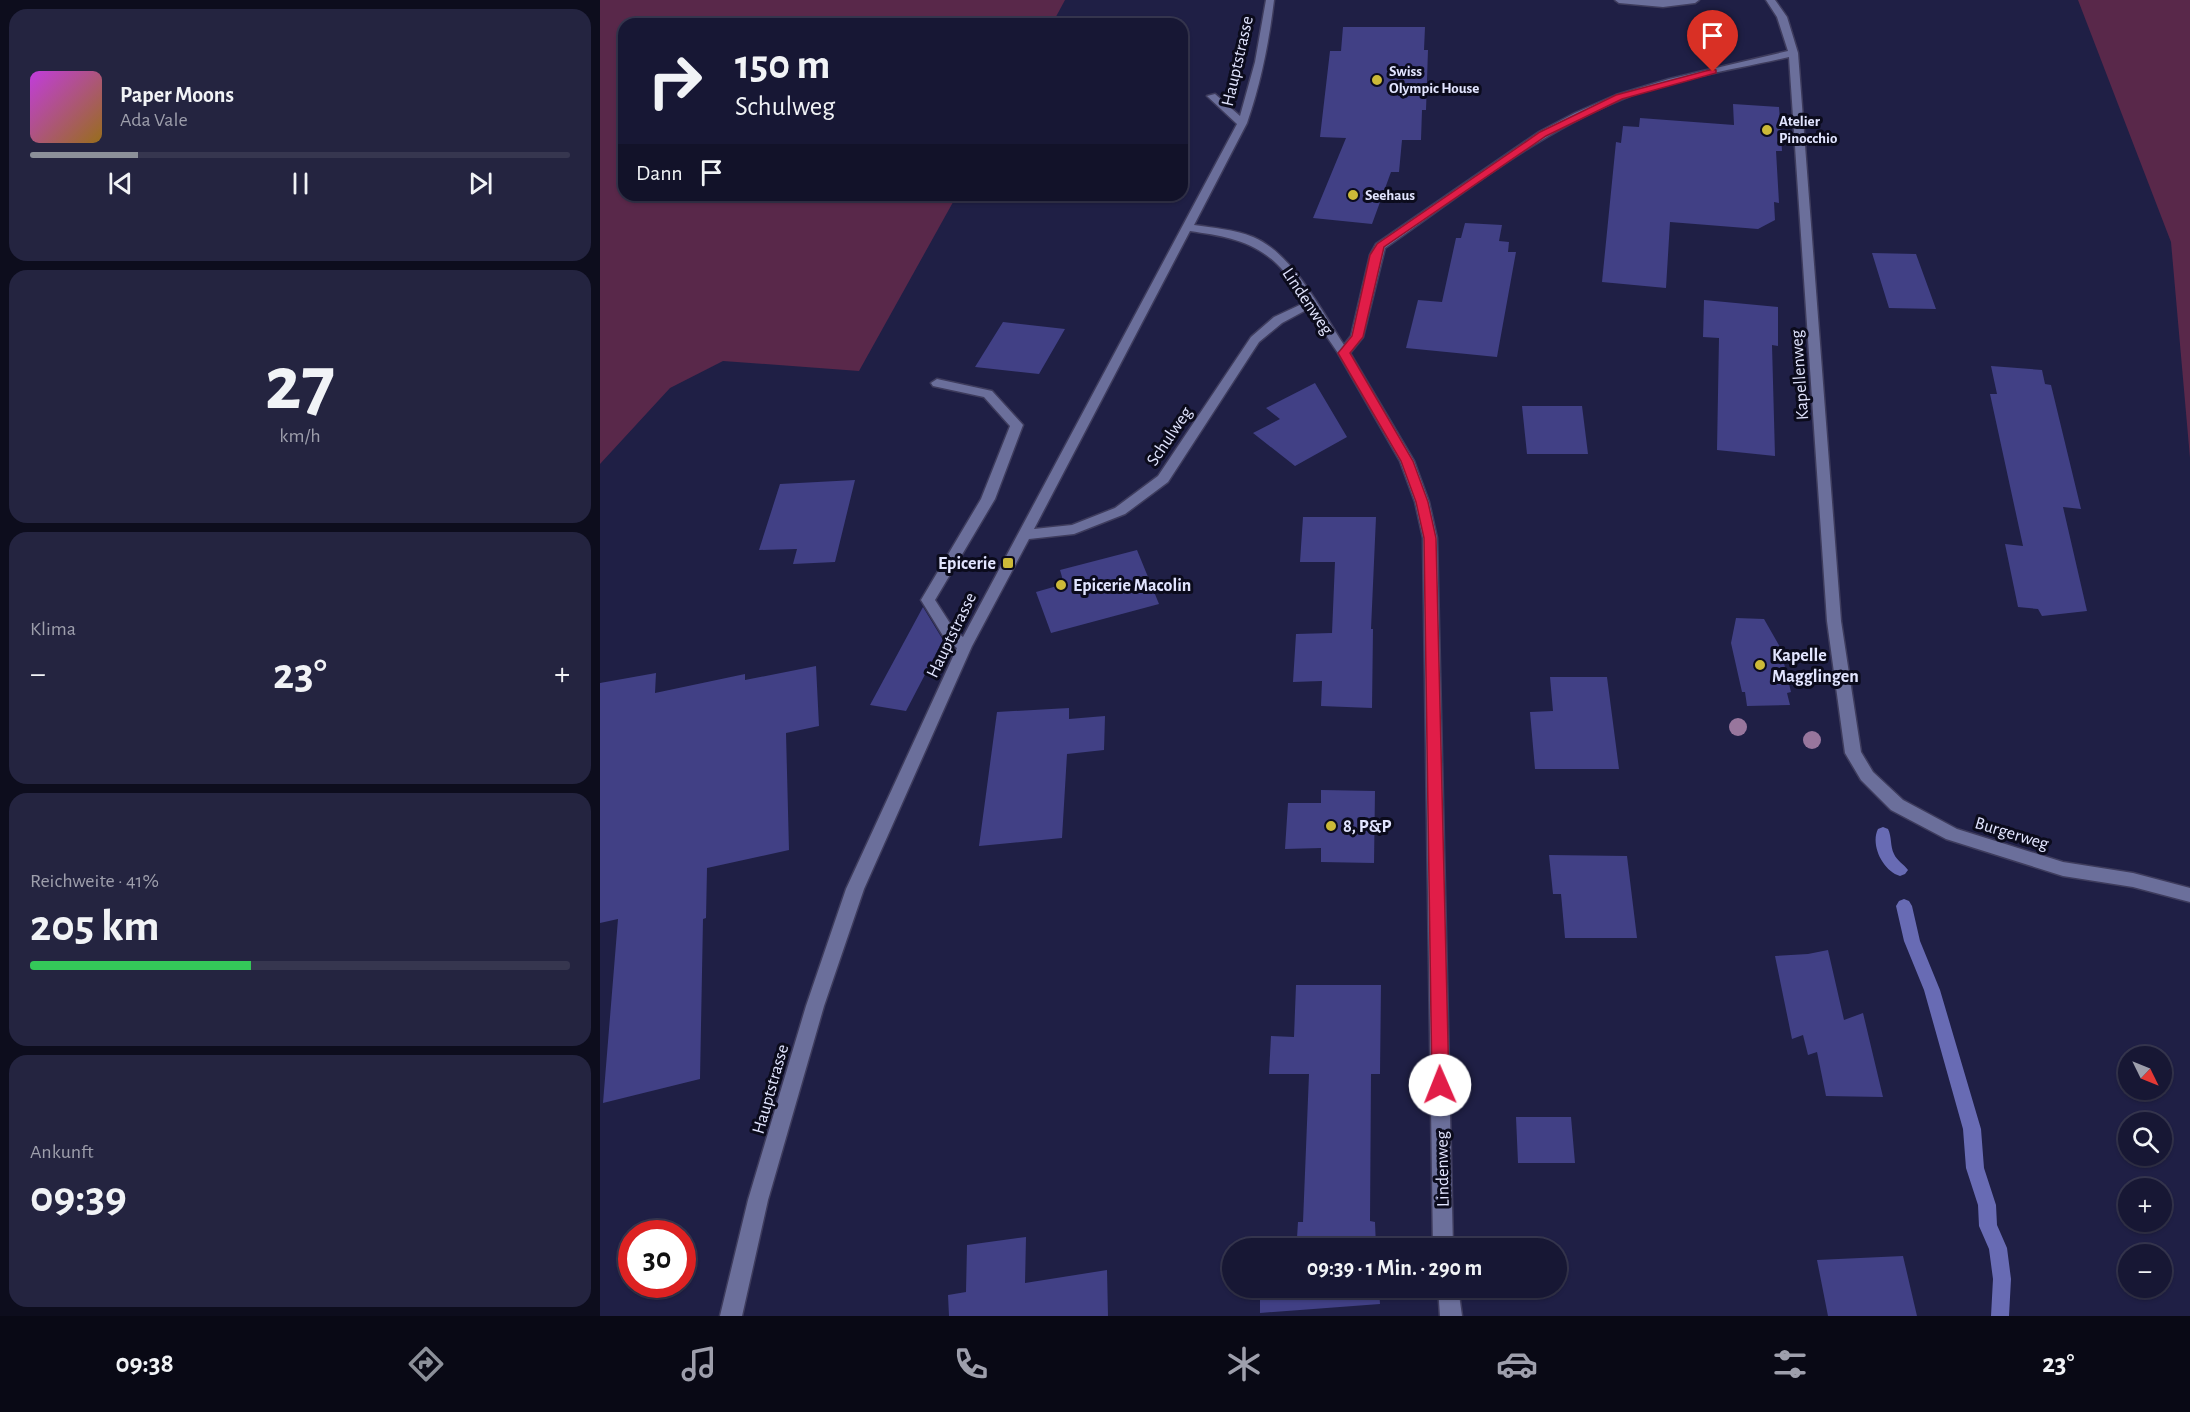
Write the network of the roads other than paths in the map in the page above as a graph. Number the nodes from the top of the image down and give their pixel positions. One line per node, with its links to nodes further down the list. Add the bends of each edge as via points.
1 (1270, 0): 7 (street, Hauptstrasse, via 1260,63)
2 (1619, 0): 3 (street, via 1663,4)
3 (1695, 0)
4 (1770, 0): 5 (street, Kapellenweg, via 1782,17)
5 (1793, 53): 10 (street, via 1619,97 1543,134 1380,246 1357,337); 14 (street, Kapellenweg, via 1834,621)
6 (1212, 96): 7 (street)
7 (1242, 123): 8 (street, Hauptstrasse)
8 (1187, 228): 9 (street, Lindenweg, via 1233,234 1265,248 1282,262); 12 (street, Hauptstrasse)
9 (1310, 304): 10 (street, Lindenweg); 12 (street, Schulweg, via 1278,320 1255,340 1163,479 1120,511 1074,529)
10 (1344, 353): 16 (street, Lindenweg, via 1407,461 1430,538)
11 (937, 383): 13 (street, via 988,394 1017,425 988,499 928,600 950,635)
12 (1023, 535): 13 (street, Hauptstrasse)
13 (965, 646): 18 (street, Hauptstrasse, via 851,900 758,1200)
14 (1852, 753): 15 (street, Burgerweg, via 1867,776 1897,805 1952,834 2063,869 2133,880)
15 (2190, 896)
16 (1443, 1238)
17 (1449, 1298): 19 (street)
18 (732, 1316)
19 (1451, 1316)

